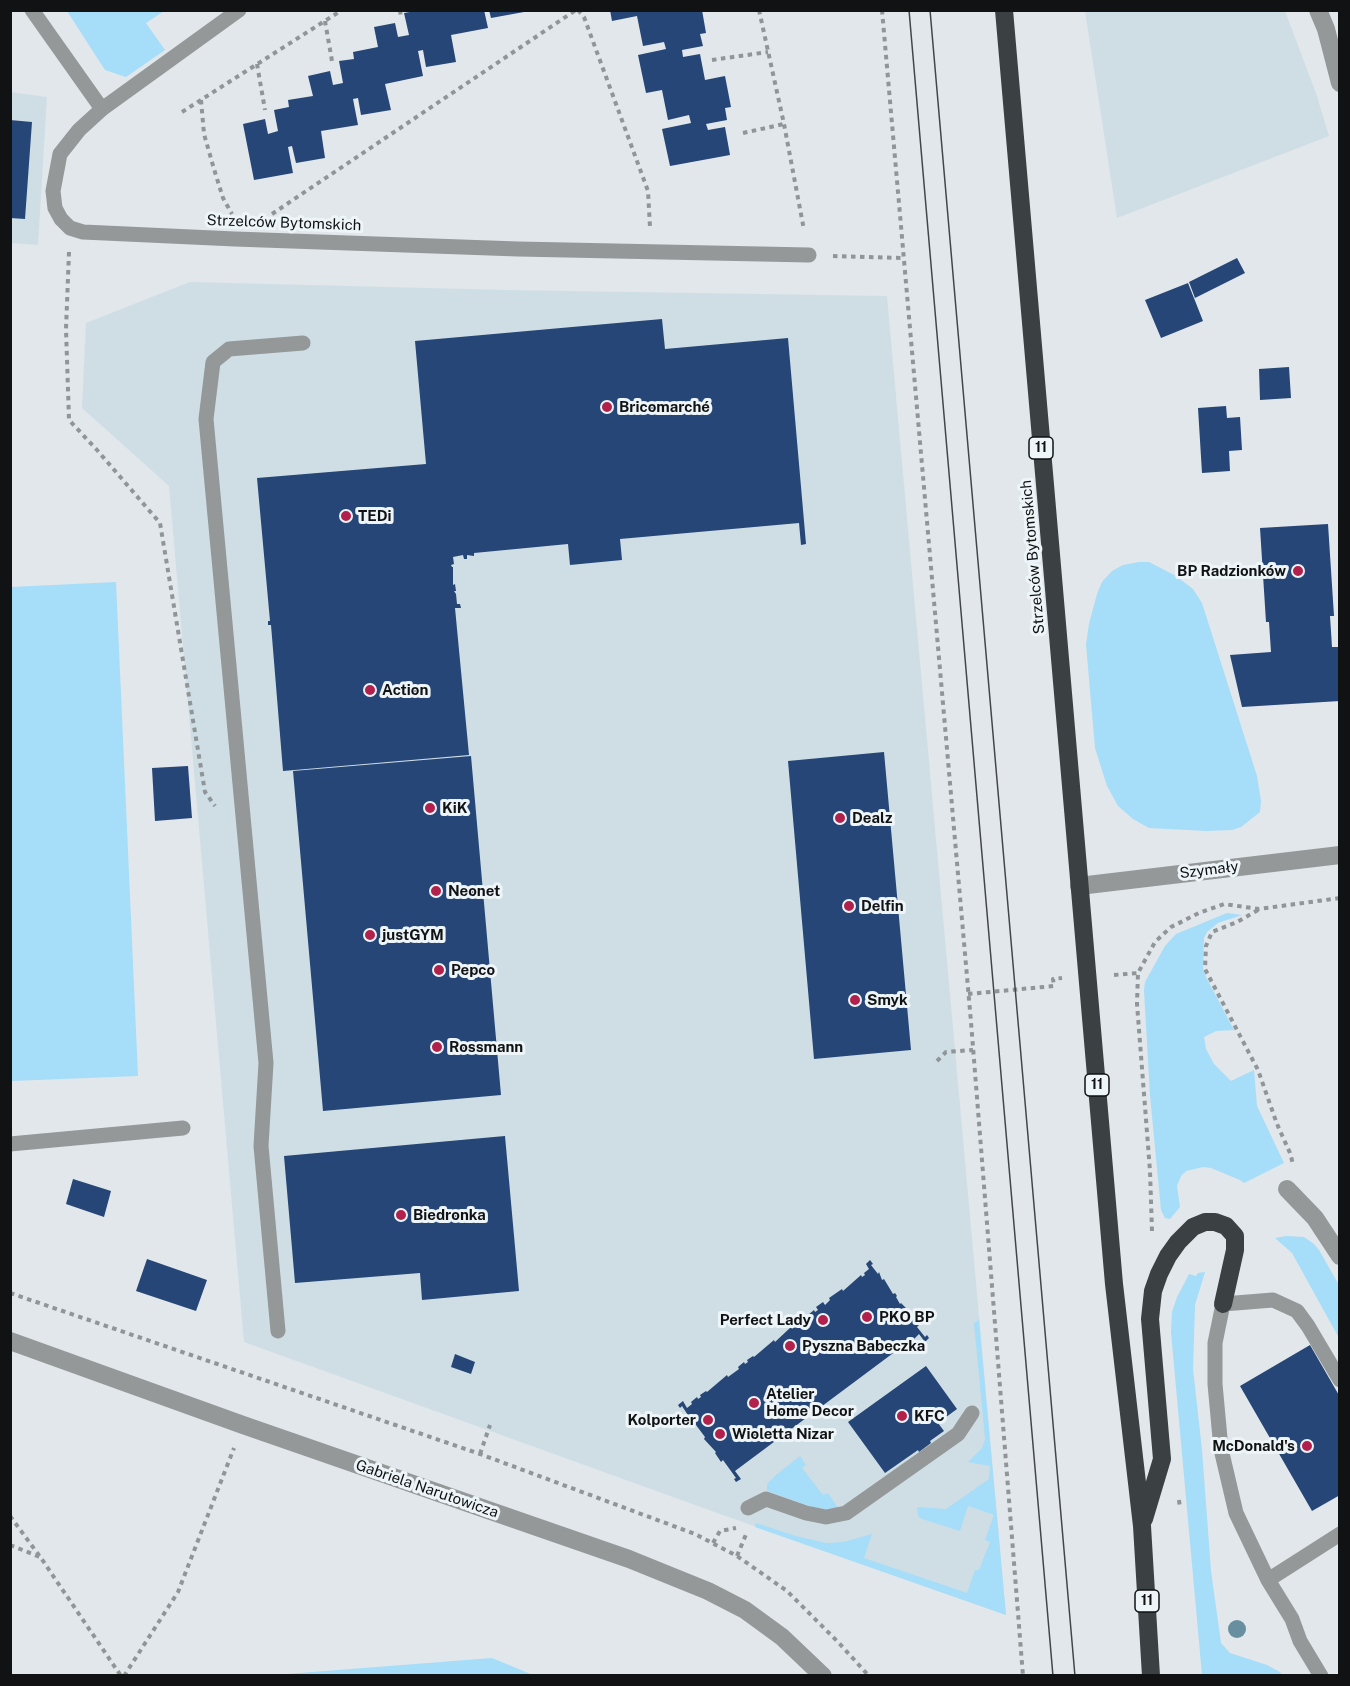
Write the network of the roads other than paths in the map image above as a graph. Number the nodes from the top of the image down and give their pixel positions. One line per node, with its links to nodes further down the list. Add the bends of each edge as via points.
1 (32, 10): 6 (lane)
2 (239, 10): 6 (lane)
3 (1004, 10): 10 (highway, Strzelców Bytomskich / 11)
4 (1318, 10): 5 (street)
5 (1340, 83)
6 (102, 109): 7 (lane, Strzelców Bytomskich, via 60,154 53,191 61,219 70,228 83,232)
7 (809, 255)
8 (303, 343): 16 (lane, via 229,349 213,362 206,419 266,1063 261,1146)
9 (1340, 855): 10 (street, Szymały)
10 (1080, 885): 21 (highway, 11, via 1114,1284)
11 (183, 1128): 12 (lane)
12 (10, 1144)
13 (1287, 1190): 14 (street, via 1315,1218)
14 (1340, 1256)
15 (1223, 1304): 18 (lane, via 1273,1300 1297,1311); 21 (highway, via 1235,1236 1226,1226 1205,1222 1193,1227 1178,1242 1153,1291 1150,1319 1162,1458); 23 (lane, via 1215,1343 1221,1449 1236,1513)
16 (278, 1331)
17 (10, 1341): 24 (street, Gabriela Narutowicza, via 629,1559 708,1591 745,1610 782,1637)
18 (1340, 1380)
19 (972, 1413): 20 (lane, via 958,1434 846,1513 826,1517 766,1499)
20 (748, 1508)
21 (1142, 1527): 25 (highway, 11)
22 (1340, 1534): 23 (lane)
23 (1268, 1580): 26 (lane)
24 (823, 1676)
25 (1151, 1676)
26 (1321, 1676)

